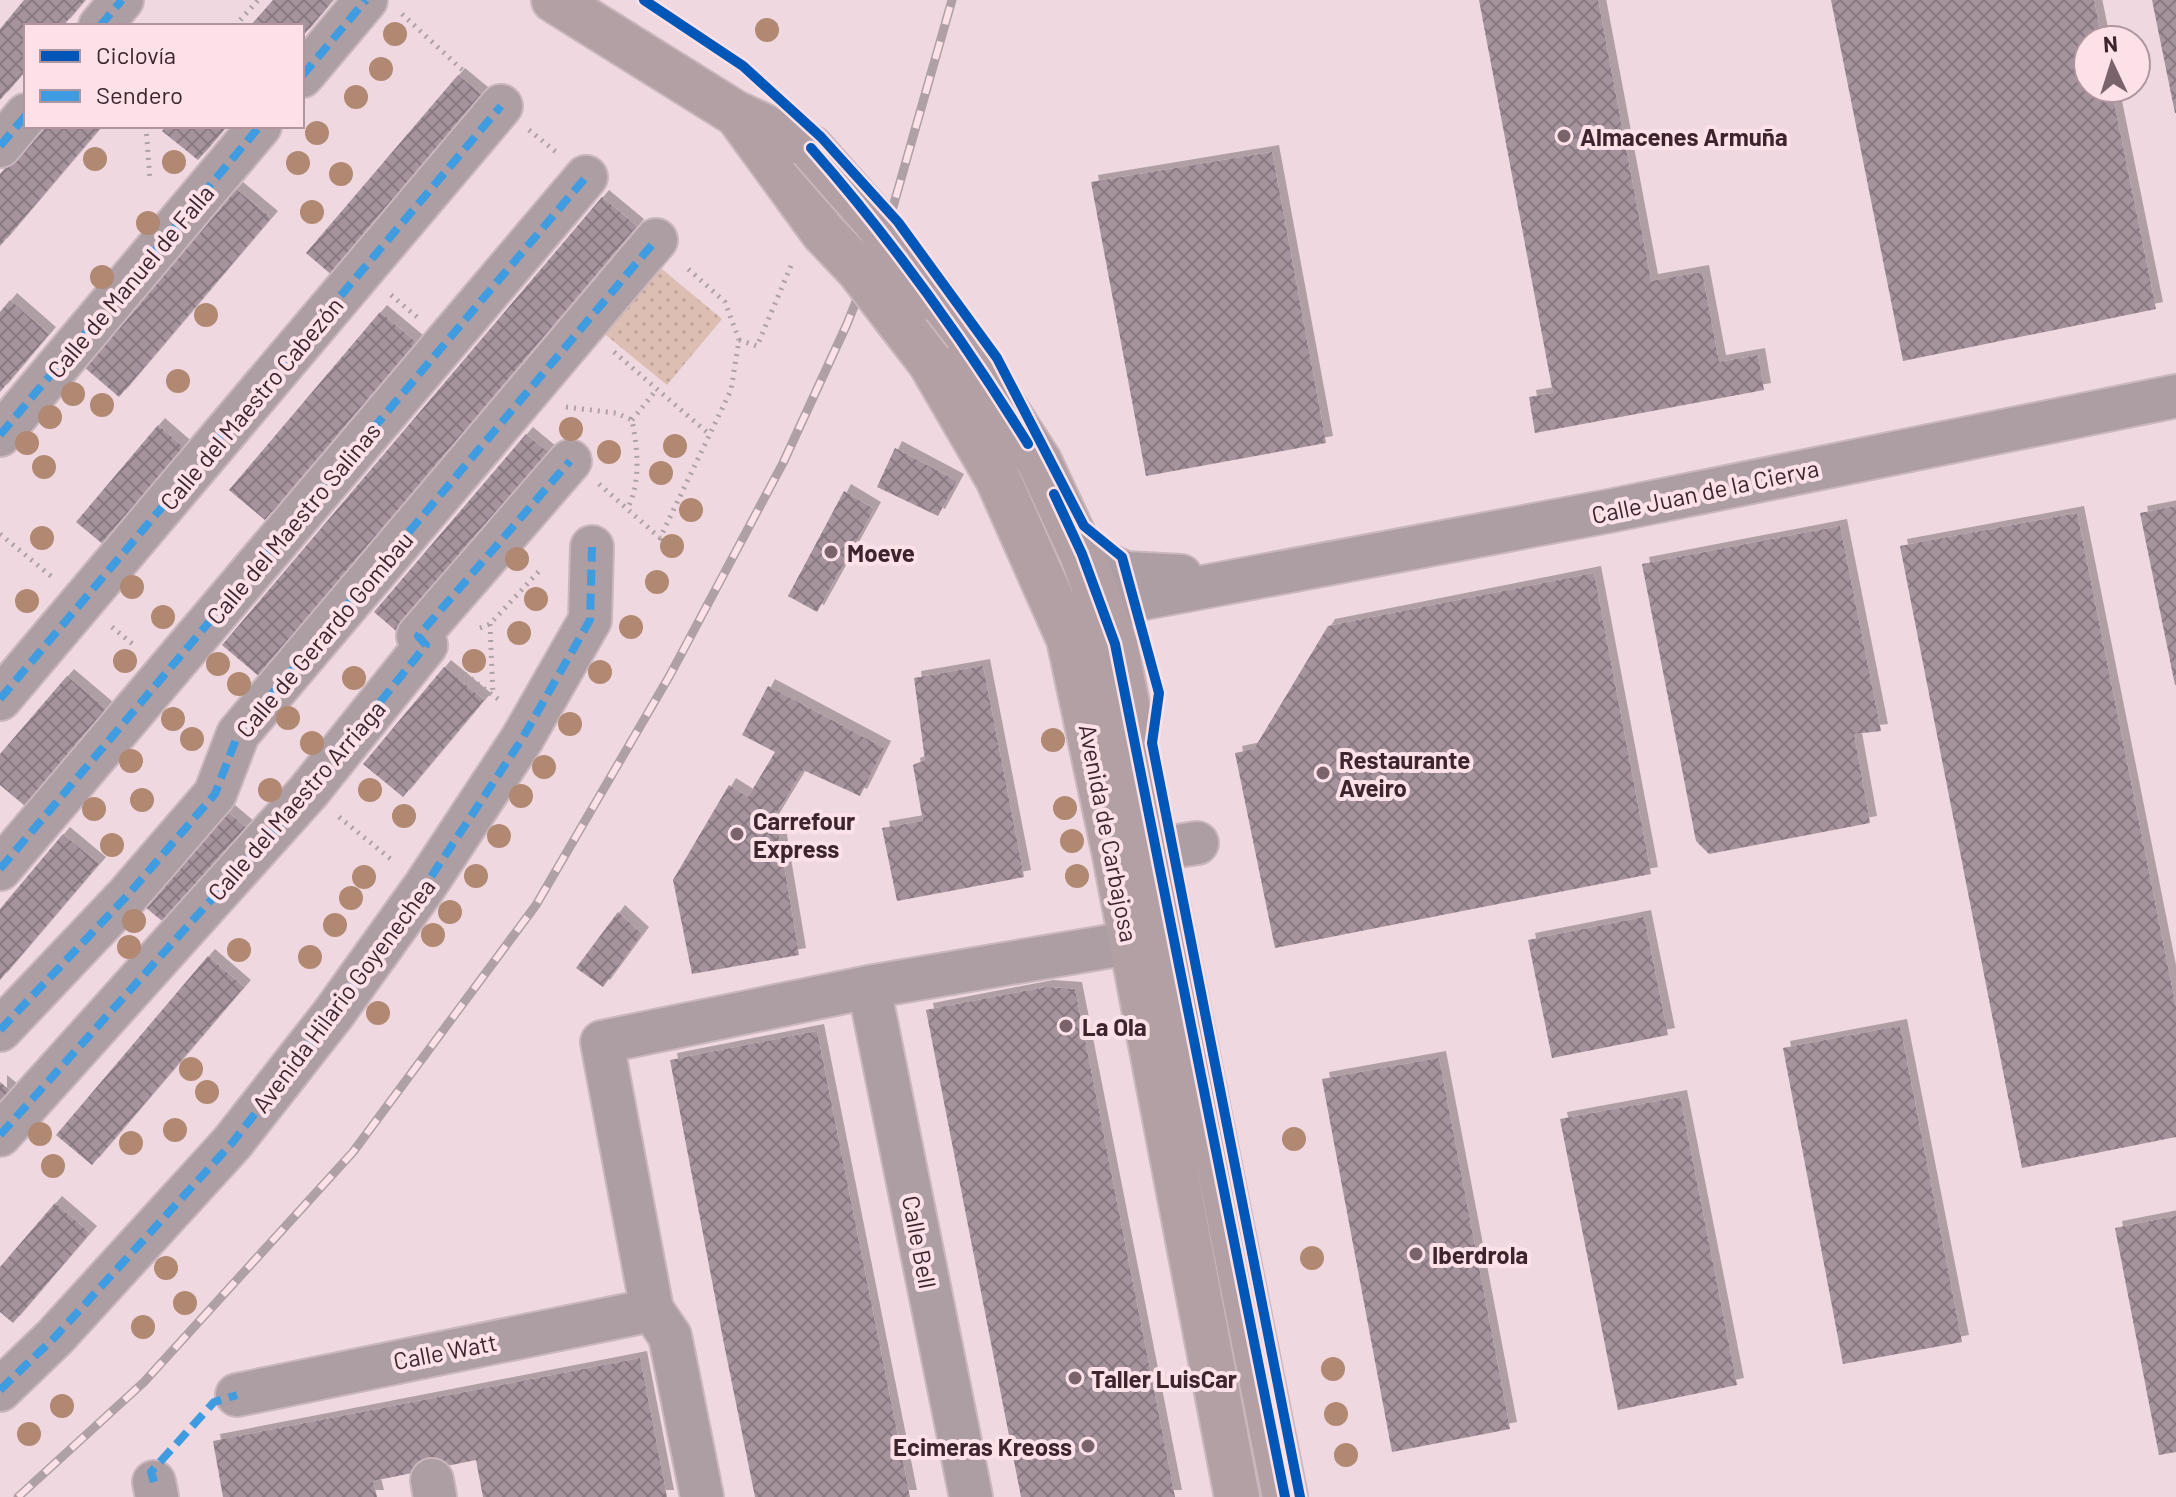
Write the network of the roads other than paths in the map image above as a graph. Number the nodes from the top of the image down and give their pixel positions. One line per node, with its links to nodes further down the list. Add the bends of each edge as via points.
1 (122, 0): 4 (street)
2 (366, 0): 5 (street)
3 (554, 0): 7 (main road)
4 (102, 24)
5 (304, 74)
6 (501, 106): 21 (street, Calle del Maestro Cabezón)
7 (735, 113): 17 (main road, Avenida de Carbajosa, bridge, via 811,148 875,221 934,299 1039,461); 20 (main road, Avenida de Carbajosa, bridge, via 811,240 859,270 930,362 998,479)
8 (24, 117): 10 (street)
9 (258, 128): 14 (street, Calle de Manuel de Falla)
10 (0, 146)
11 (586, 177): 22 (street, Calle del Maestro Salinas)
12 (656, 240): 25 (street, Calle de Gerardo Gombau, via 238,734 215,794)
13 (2176, 396): 18 (street, Calle Juan de la Cierva)
14 (0, 435)
15 (570, 461): 26 (street, Calle del Maestro Arriaga, via 418,636 426,645 308,792)
16 (592, 547): 28 (street, Avenida Hilario Goyenechea, via 590,620 522,739 425,886 232,1143)
17 (1082, 554): 18 (street, Calle Juan de la Cierva, via 1126,573); 19 (main road, Avenida de Carbajosa)
18 (1234, 582): 19 (street, Calle Juan de la Cierva, via 1134,600)
19 (1105, 616): 20 (street, Calle Juan de la Cierva); 33 (main road, Avenida de Carbajosa, via 1178,846)
20 (1069, 639): 23 (main road, Avenida de Carbajosa)
21 (0, 699)
22 (0, 869)
23 (1129, 943): 24 (street); 32 (main road, Avenida de Carbajosa)
24 (869, 987): 27 (street, via 602,1042); 31 (street, Calle Bell)
25 (0, 1030)
26 (0, 1135)
27 (652, 1310): 29 (street, Calle Watt); 30 (street, via 670,1336)
28 (0, 1390)
29 (237, 1395)
30 (702, 1497)
31 (971, 1497)
32 (1237, 1497)
33 (1285, 1497)

